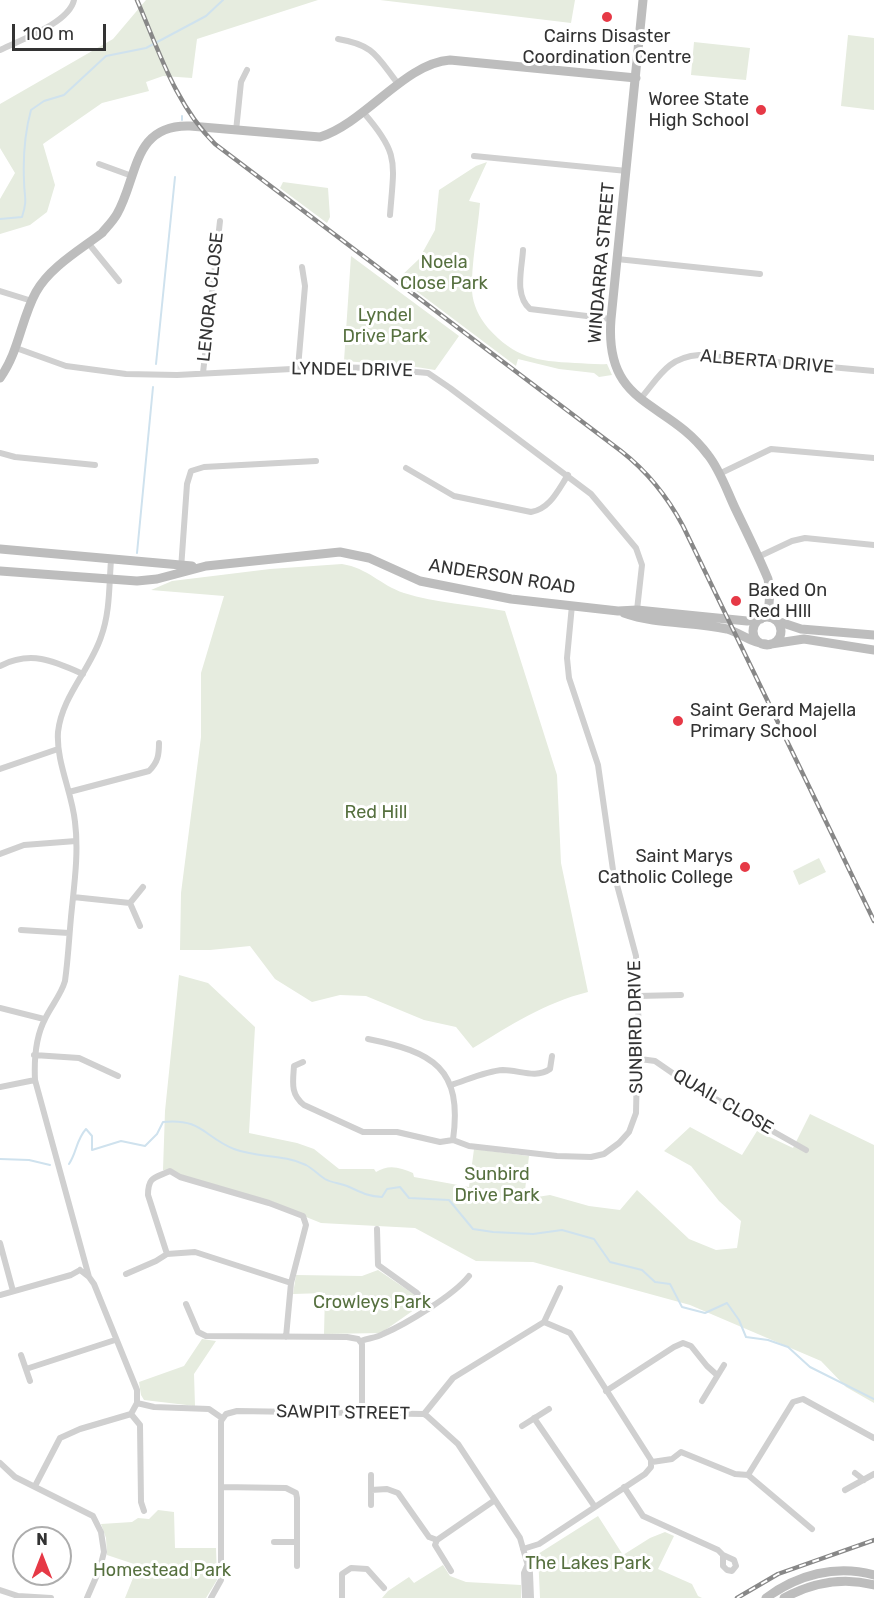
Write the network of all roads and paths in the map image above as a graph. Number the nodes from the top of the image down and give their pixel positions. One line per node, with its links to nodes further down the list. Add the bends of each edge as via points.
1 (74, 0): 4 (street, via 60,20)
2 (643, 0): 6 (street, WINDARRA STREET)
3 (338, 39): 7 (street, via 365,45)
4 (0, 50)
5 (247, 70): 9 (street, via 241,82)
6 (636, 78): 7 (street, via 450,60 428,65); 12 (street, WINDARRA STREET)
7 (399, 85): 8 (street)
8 (363, 112): 9 (street, via 337,131 320,137); 14 (street, via 392,154)
9 (236, 131): 13 (street, via 184,126 162,130 143,148)
10 (474, 156): 12 (street)
11 (99, 164): 13 (street)
12 (627, 171): 18 (street, WINDARRA STREET)
13 (132, 176): 16 (street, via 117,214)
14 (390, 215)
15 (220, 221): 28 (street, LENORA CLOSE)
16 (89, 244): 21 (street); 23 (street, via 48,276)
17 (523, 250): 24 (street, via 520,290 530,309)
18 (617, 259): 20 (street); 24 (street, WINDARRA STREET)
19 (302, 267): 26 (street, via 305,286)
20 (760, 274)
21 (119, 281)
22 (0, 291): 23 (street)
23 (32, 301): 25 (street)
24 (611, 318): 30 (street, WINDARRA STREET, via 610,345 615,366 623,381)
25 (16, 348): 28 (street, LYNDEL DRIVE, via 81,369 157,375); 29 (street)
26 (298, 368): 28 (street, LYNDEL DRIVE); 37 (street, LYNDEL DRIVE, via 359,367 428,374)
27 (874, 371): 30 (street, ALBERTA DRIVE, via 687,356 670,364)
28 (203, 373)
29 (0, 378)
30 (641, 398): 36 (street, WINDARRA STREET, via 692,437)
31 (0, 453): 34 (street)
32 (874, 458): 36 (street, via 771,449)
33 (316, 461): 42 (street, via 191,471)
34 (95, 465)
35 (406, 468): 37 (street, via 454,496 531,512 548,504)
36 (719, 474): 40 (street, WINDARRA STREET)
37 (568, 475): 46 (street, LYNDEL DRIVE, via 591,494 636,548 642,565)
38 (874, 545): 40 (street, via 805,538)
39 (0, 549): 41 (street, ANDERSON ROAD)
40 (758, 557): 47 (street, WINDARRA STREET, via 770,586)
41 (111, 560): 42 (street, ANDERSON ROAD); 44 (street)
42 (181, 569): 44 (street, ANDERSON ROAD, via 146,581); 45 (street, ANDERSON ROAD, via 344,552 426,582 511,599)
43 (0, 570): 44 (street, ANDERSON ROAD)
44 (110, 580): 52 (street, via 101,638)
45 (572, 605): 46 (street, ANDERSON ROAD); 66 (street, SUNBIRD DRIVE, via 568,678 598,765 614,870 636,956)
46 (637, 614): 47 (street, ANDERSON ROAD); 49 (street, ANDERSON ROAD, via 726,629)
47 (769, 619): 48 (street, ANDERSON ROAD, via 797,629); 49 (street, via 780,626 781,634); 49 (street, via 754,627 754,635 758,641)
48 (874, 635)
49 (769, 644): 50 (street, ANDERSON ROAD, via 804,639)
50 (874, 650)
51 (0, 666): 52 (street, via 18,659 48,659)
52 (83, 674): 54 (street, via 62,714)
53 (159, 743): 56 (street, via 156,764 149,771)
54 (58, 749): 55 (street); 56 (street)
55 (0, 769)
56 (69, 792): 57 (street)
57 (76, 841): 58 (street, via 24,845); 60 (street)
58 (0, 854)
59 (143, 887): 61 (street)
60 (73, 897): 61 (street); 64 (street)
61 (130, 903): 62 (street)
62 (140, 926)
63 (21, 930): 64 (street)
64 (69, 933): 68 (street, via 65,981)
65 (681, 995): 66 (street)
66 (637, 996): 72 (street, SUNBIRD DRIVE)
67 (0, 1008): 68 (street)
68 (44, 1019): 70 (street)
69 (368, 1039): 76 (street, via 428,1058 439,1066)
70 (34, 1055): 74 (street, via 79,1058); 75 (street)
71 (552, 1056): 76 (street, via 552,1066 544,1073 501,1070)
72 (640, 1059): 78 (street, SUNBIRD DRIVE, via 632,1126 604,1154 586,1158 557,1156 469,1146); 79 (street, QUAIL CLOSE, via 655,1061)
73 (303, 1062): 78 (street, SUNBIRD DRIVE, via 294,1066 293,1088 304,1105 363,1132 397,1132 443,1142)
74 (118, 1076)
75 (35, 1080): 77 (street); 83 (street)
76 (451, 1085): 78 (street, via 456,1113)
77 (0, 1087)
78 (453, 1140)
79 (806, 1150)
80 (377, 1229): 93 (street, via 378,1265)
81 (0, 1243): 90 (street)
82 (167, 1254): 85 (street); 88 (street, via 195,1252); 88 (street, via 148,1185 152,1178 170,1171 303,1216 306,1225)
83 (85, 1259): 84 (street); 87 (street)
84 (80, 1270): 87 (street); 90 (street)
85 (126, 1274)
86 (468, 1276): 93 (street)
87 (90, 1277): 96 (street)
88 (291, 1283): 95 (street)
89 (560, 1288): 94 (street)
90 (13, 1291): 91 (street)
91 (0, 1295)
92 (186, 1305): 95 (street, via 198,1332 206,1336)
93 (429, 1306): 97 (street, via 384,1334)
94 (544, 1322): 103 (street, via 570,1334); 109 (street, via 453,1378)
95 (286, 1336): 97 (street, via 347,1336)
96 (115, 1340): 100 (street); 105 (street, via 137,1390)
97 (361, 1341): 107 (street)
98 (21, 1355): 100 (street)
99 (724, 1365): 101 (street)
100 (26, 1369): 102 (street)
101 (717, 1375): 103 (street, via 691,1346 683,1343); 104 (street)
102 (30, 1381)
103 (606, 1392): 114 (street)
104 (702, 1401)
105 (137, 1403): 108 (street); 110 (street, via 209,1409)
106 (549, 1410): 111 (street)
107 (362, 1413): 109 (street, SAWPIT STREET); 110 (street, SAWPIT STREET, via 237,1411)
108 (131, 1414): 121 (street, via 60,1438); 129 (street, via 140,1425)
109 (424, 1414): 126 (street, SAWPIT STREET, via 458,1444)
110 (222, 1418): 122 (street)
111 (534, 1418): 112 (street); 128 (street)
112 (522, 1425)
113 (874, 1438): 119 (street, via 803,1399 793,1402)
114 (652, 1462): 119 (street, via 672,1459 681,1452 735,1474); 123 (street, via 650,1470)
115 (0, 1463): 121 (street, via 9,1473)
116 (855, 1473): 120 (street)
117 (874, 1474): 120 (street)
118 (371, 1475): 124 (street)
119 (748, 1475): 130 (street)
120 (864, 1480): 125 (street)
121 (35, 1486): 144 (street, via 93,1516 104,1552)
122 (221, 1487): 133 (street, via 296,1493); 145 (street, via 221,1580)
123 (624, 1487): 128 (street); 135 (street, via 643,1516 718,1550)
124 (371, 1490): 127 (street); 131 (street, via 399,1493 429,1537)
125 (845, 1490)
126 (495, 1500): 131 (street); 134 (street, SAWPIT STREET)
127 (371, 1505)
128 (595, 1507): 134 (street, via 539,1544)
129 (144, 1511)
130 (812, 1529)
131 (436, 1540): 138 (street, via 435,1545)
132 (274, 1542): 133 (street)
133 (297, 1542): 137 (street)
134 (523, 1549): 136 (street, SAWPIT STREET)
135 (723, 1556)
136 (527, 1565): 147 (street, SAWPIT STREET); 148 (street, SAWPIT STREET)
137 (297, 1566)
138 (451, 1570)
139 (874, 1575): 149 (street, via 840,1571 814,1574 791,1582)
140 (874, 1585): 150 (street, via 834,1582)
141 (384, 1588): 146 (street, via 367,1569 351,1568 342,1574)
142 (0, 1590): 143 (street, via 18,1596)
143 (51, 1598)
144 (87, 1598)
145 (211, 1598)
146 (342, 1598)
147 (525, 1598)
148 (531, 1598)
149 (766, 1598)
150 (784, 1598)

